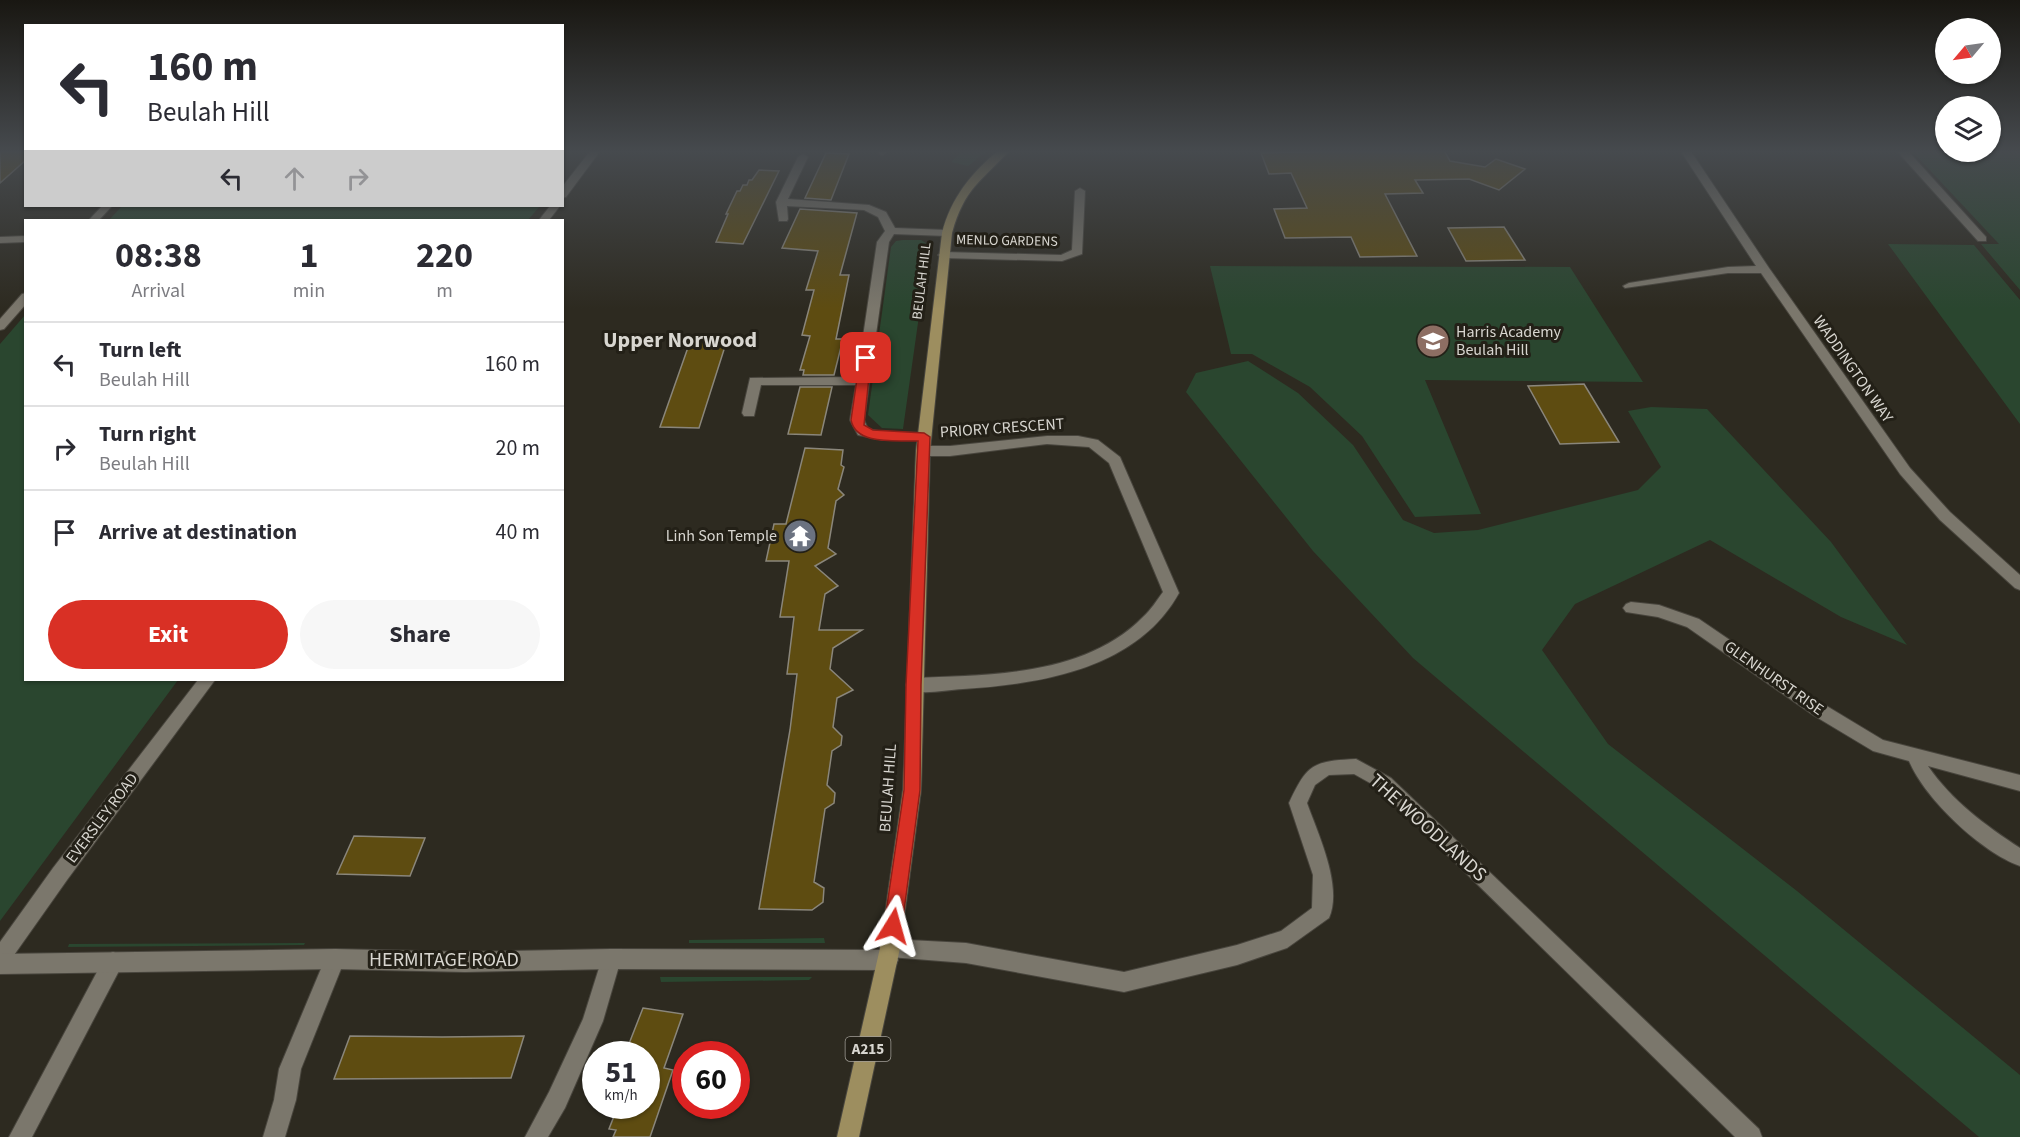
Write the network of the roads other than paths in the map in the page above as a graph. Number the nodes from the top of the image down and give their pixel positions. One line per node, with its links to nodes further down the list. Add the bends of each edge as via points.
1 (781, 203): 11 (street)
2 (799, 203): 12 (street, via 877,210 886,216)
3 (957, 203): 13 (main road, BEULAH HILL / A215)
4 (1080, 203): 17 (street, MENLO GARDENS, via 1075,255)
5 (1720, 203): 18 (street, WADDINGTON WAY)
6 (1949, 203): 15 (street)
7 (106, 207): 9 (street)
8 (554, 207): 10 (street)
9 (95, 219)
10 (545, 219)
11 (783, 219)
12 (891, 231): 13 (street); 22 (street, via 883,242)
13 (947, 233): 17 (main road, BEULAH HILL / A215)
14 (24, 239): 16 (street)
15 (1982, 239)
16 (0, 240)
17 (944, 255): 24 (main road, BEULAH HILL / A215)
18 (1764, 269): 19 (street, via 1728,270); 25 (street, WADDINGTON WAY, via 1905,471 1945,516)
19 (1629, 286)
20 (24, 298): 21 (street)
21 (0, 326)
22 (862, 381): 23 (street, via 755,381); 24 (street, via 857,420 863,432)
23 (749, 413)
24 (923, 444): 28 (main road, BEULAH HILL / A215); 28 (street, PRIORY CRESCENT, via 1062,439 1099,446 1115,460 1121,472 1171,593 1159,611 1122,644 1078,663 1012,678)
25 (2020, 585)
26 (1630, 608): 29 (street, GLENHURST RISE, via 1659,611 1693,623 1848,728 1879,746)
27 (206, 681): 33 (street, EVERSLEY ROAD)
28 (914, 685): 32 (main road, BEULAH HILL / A215, via 912,790)
29 (1915, 756): 30 (street, GLENHURST RISE); 31 (street, via 1929,783 1980,829)
30 (2020, 783)
31 (2020, 858)
32 (889, 954): 35 (street, HERMITAGE ROAD); 41 (main road, BEULAH HILL / A215); 42 (street, THE WOODLANDS, via 966,953 1124,982 1287,939 1322,912 1322,875 1298,803 1309,780 1326,768 1356,766 1385,783)
33 (0, 958)
34 (335, 958): 35 (street, HERMITAGE ROAD, via 465,962); 36 (street, HERMITAGE ROAD); 39 (street, via 290,1069)
35 (611, 959): 40 (street, via 593,1021)
36 (113, 962): 37 (street, HERMITAGE ROAD); 38 (street)
37 (0, 964)
38 (20, 1137)
39 (274, 1137)
40 (536, 1137)
41 (848, 1137)
42 (1751, 1137)

